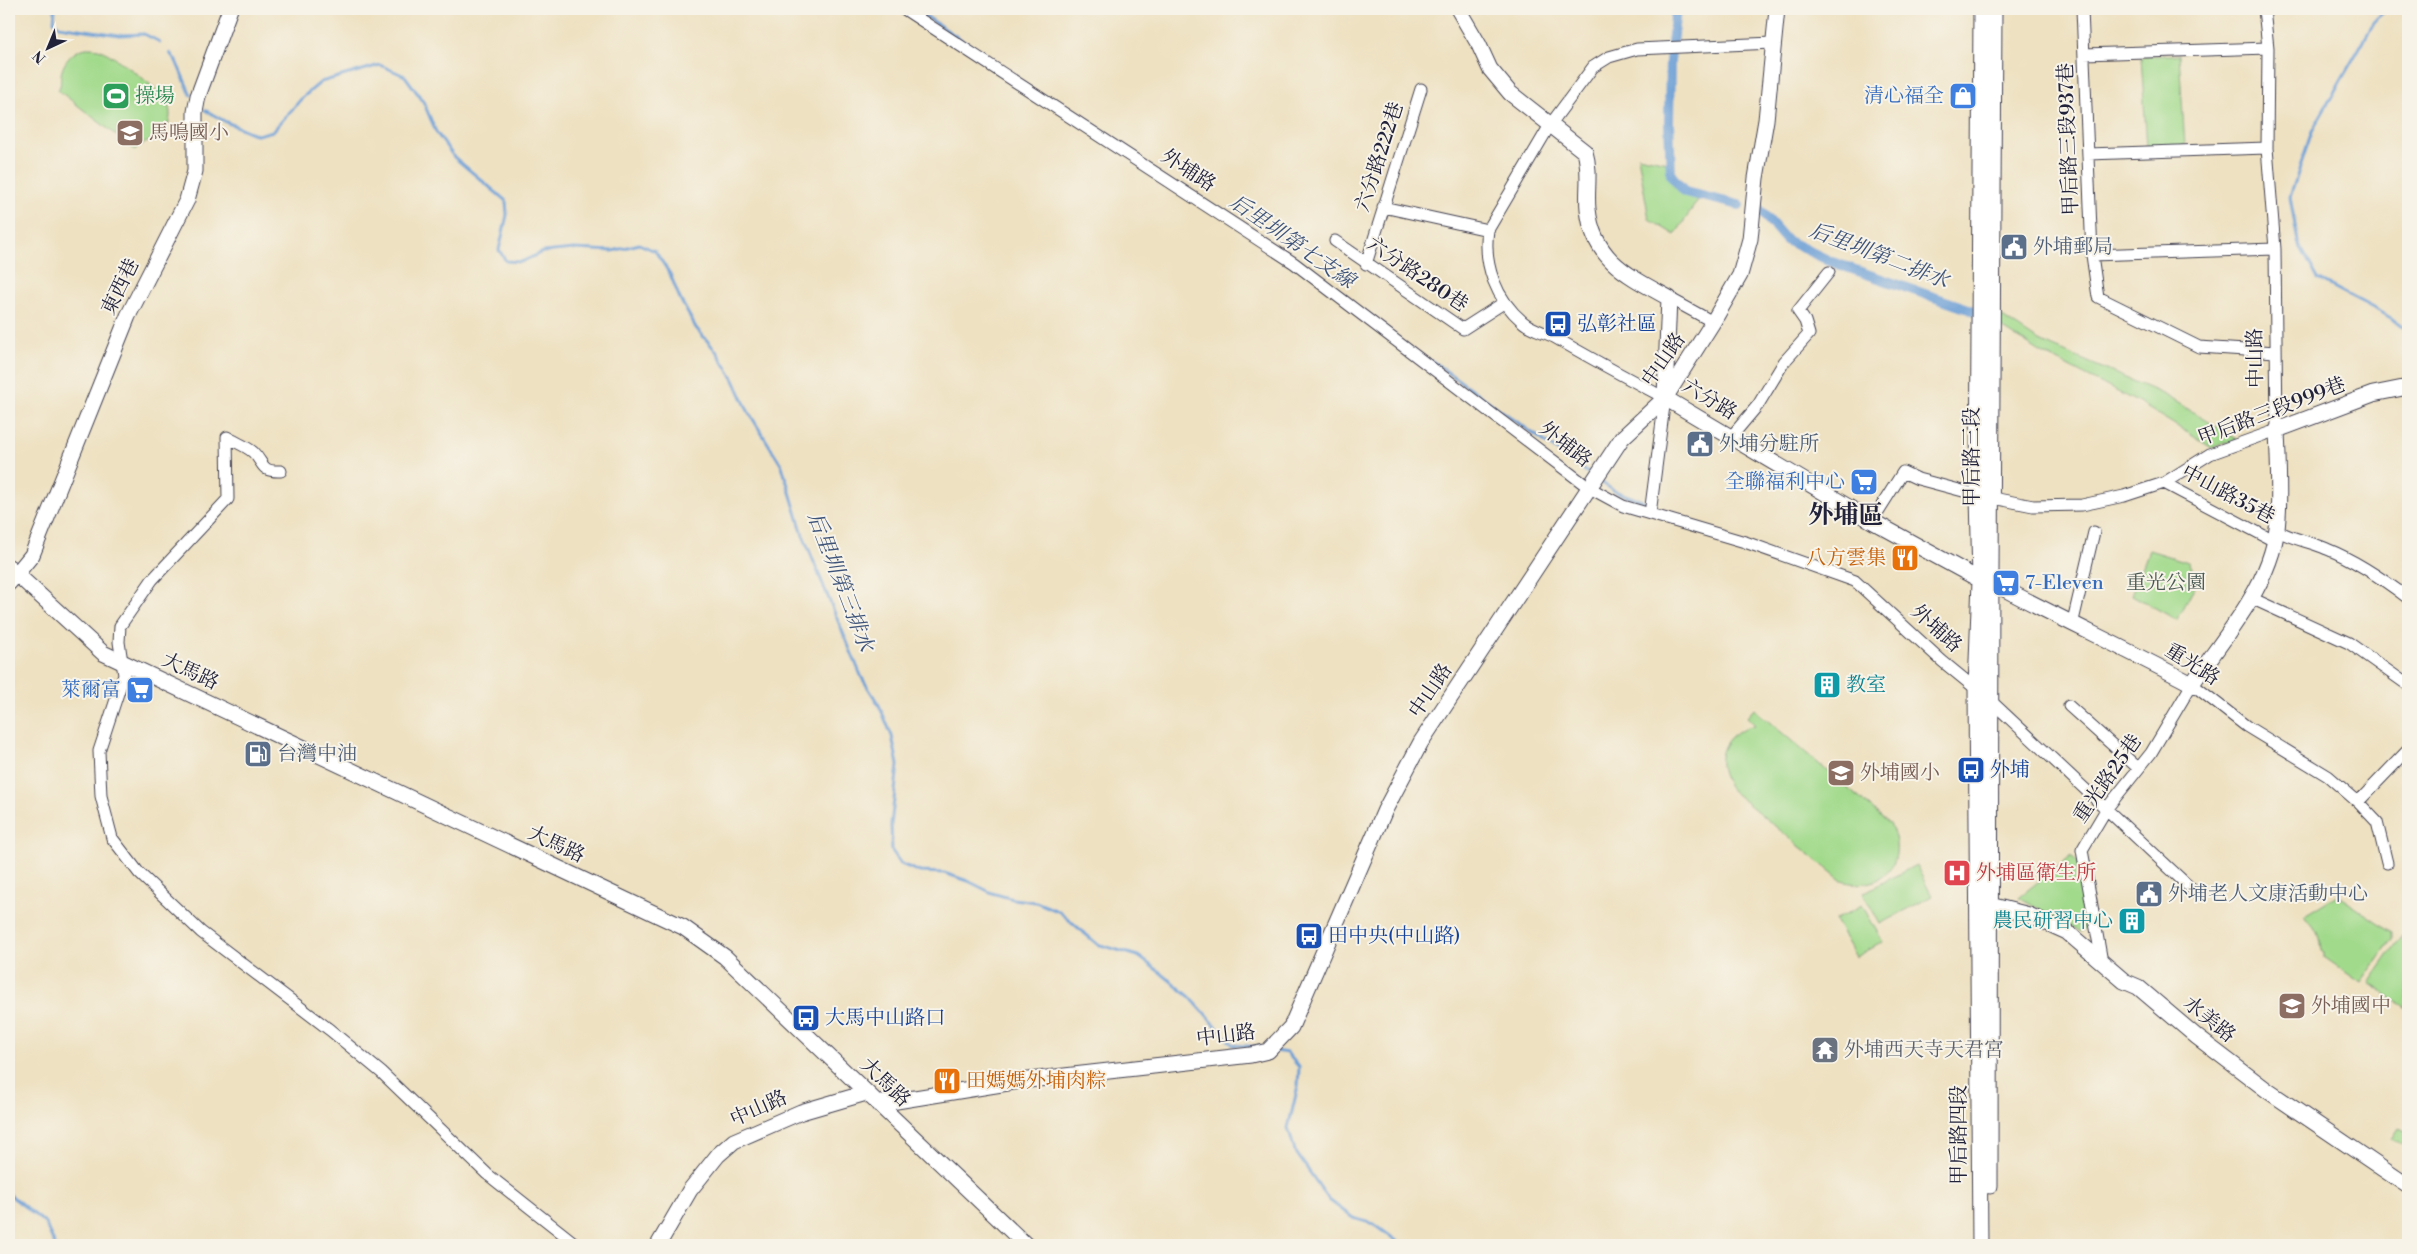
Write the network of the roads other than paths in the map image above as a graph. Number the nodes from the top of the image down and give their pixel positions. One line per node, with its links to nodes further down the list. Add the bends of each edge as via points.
1 (230, 9): 39 (street, 東西巷, via 198,96 195,171 187,200 128,316 32,555)
2 (904, 9): 33 (street, 外埔路, via 1294,263)
3 (1458, 9): 13 (street, via 1490,69 1510,93)
4 (1777, 9): 9 (street, 中山路)
5 (1981, 9): 34 (street, 甲后路三段)
6 (1994, 9): 34 (street, 甲后路三段)
7 (2082, 9): 11 (street, 甲后路三段937巷)
8 (2264, 9): 10 (street, 中山路)
9 (1773, 43): 13 (street, via 1637,49 1609,57 1593,67); 25 (street, 中山路, via 1750,239 1740,275)
10 (2268, 48): 11 (street); 14 (street, 中山路)
11 (2084, 54): 15 (street, 甲后路三段937巷)
12 (1421, 90): 16 (street, 六分路222巷)
13 (1550, 125): 17 (street); 23 (street, via 1585,152 1589,166 1588,208 1592,232 1601,250 1628,276)
14 (2267, 148): 15 (street); 19 (street, 中山路)
15 (2088, 154): 20 (street, 甲后路三段937巷)
16 (1383, 207): 17 (street); 21 (street, 六分路222巷)
17 (1488, 230): 24 (street, 六分路280巷, via 1489,272)
18 (1335, 242): 21 (street, 六分路280巷)
19 (2275, 249): 20 (street); 26 (street, 中山路)
20 (2092, 255): 26 (street, 甲后路三段937巷, via 2098,297 2199,347)
21 (1366, 264): 24 (street, 六分路280巷, via 1462,329)
22 (1829, 272): 30 (street, via 1798,311 1809,334 1784,362 1758,405)
23 (1669, 298): 25 (street); 28 (street, 六分路)
24 (1505, 302): 28 (street, 六分路280巷, via 1524,324)
25 (1713, 322): 28 (street, 中山路)
26 (2276, 352): 29 (street, 中山路)
27 (2408, 387): 29 (street, 甲后路三段999巷, via 2373,394)
28 (1665, 398): 30 (street, 六分路); 33 (street, 中山路, via 1622,438); 35 (street)
29 (2277, 430): 32 (street, 甲后路三段999巷, via 2210,454); 38 (street, 中山路, via 2278,519)
30 (1731, 437): 36 (street, 六分路)
31 (281, 472): 44 (street, via 269,472 252,451 227,437 228,499 152,580 120,626)
32 (2164, 483): 34 (street, 甲后路三段999巷, via 2082,505 2033,506); 38 (street, 中山路35巷)
33 (1588, 487): 35 (street, 外埔路, via 1623,506); 59 (street, 中山路, via 1421,742 1386,810 1301,1007 1291,1027 1268,1051 1020,1081)
34 (1985, 496): 36 (street, 甲后路三段999巷, via 1902,472); 40 (street, 甲后路三段)
35 (1650, 514): 47 (street, 外埔路, via 1745,542 1855,581)
36 (1872, 521): 40 (street, 六分路)
37 (2094, 532): 43 (street)
38 (2275, 536): 41 (street, 中山路, via 2266,570); 42 (street, 中山路35巷, via 2306,540 2350,558)
39 (11, 575): 44 (street, 大馬路, via 103,653)
40 (1986, 582): 43 (street, 重光路); 47 (street, 甲后路三段); 48 (street, 甲后路三段)
41 (2251, 598): 45 (street, 中山路); 46 (street, via 2349,643)
42 (2408, 598)
43 (2072, 625): 45 (street, 重光路)
44 (122, 662): 58 (street, 大馬路, via 683,927 725,957); 61 (street, via 124,675 99,751 101,796 112,838 138,873 201,932 382,1073 487,1174)
45 (2192, 684): 51 (street, 重光路25巷, via 2151,753); 52 (street, 重光路, via 2246,726 2328,776)
46 (2408, 685)
47 (1976, 688): 48 (street, 外埔路); 56 (street, 甲后路三段)
48 (1992, 702): 53 (street, 外埔路); 56 (street, 甲后路三段)
49 (2069, 706): 51 (street)
50 (2408, 750): 52 (street)
51 (2138, 768): 53 (street, 重光路25巷)
52 (2358, 802): 54 (street, 重光路, via 2378,822)
53 (2107, 808): 55 (street, 外埔路); 57 (street, 重光路25巷, via 2082,850)
54 (2387, 863)
55 (2197, 894)
56 (1984, 904): 57 (street, 水美路, via 2029,915 2067,932); 64 (street, 甲后路四段); 65 (street, 甲后路四段)
57 (2102, 962): 60 (street, 水美路, via 2268,1091)
58 (866, 1093): 59 (street, 大馬路); 62 (street, 中山路, via 801,1112 734,1141 718,1155 690,1190)
59 (878, 1104): 63 (street, 大馬路)
60 (2408, 1186)
61 (577, 1245)
62 (658, 1245)
63 (1026, 1245)
64 (1980, 1245)
65 (1990, 1245)

